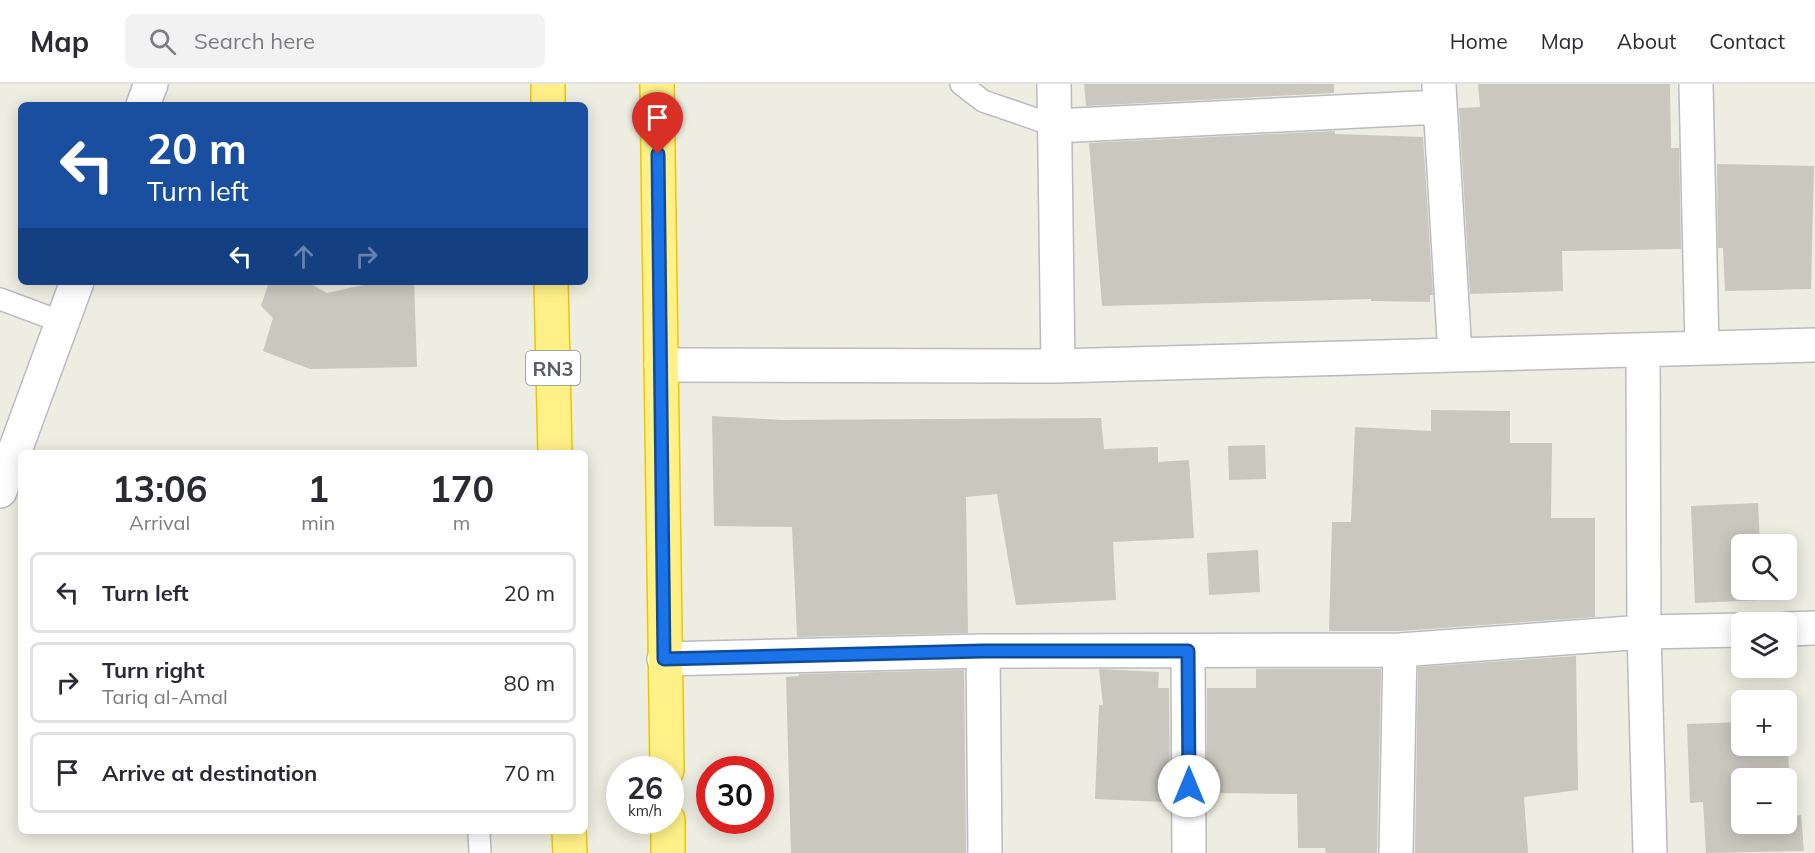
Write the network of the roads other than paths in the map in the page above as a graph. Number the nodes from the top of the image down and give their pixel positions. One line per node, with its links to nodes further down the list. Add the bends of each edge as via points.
1 (151, 84): 8 (street)
2 (548, 84): 9 (highway)
3 (657, 84): 19 (highway)
4 (961, 84): 10 (lane, via 982,101)
5 (1054, 84): 10 (street)
6 (1696, 84): 16 (street)
7 (1439, 95): 10 (street); 18 (street)
8 (144, 102)
9 (548, 102)
10 (1056, 126): 20 (street)
11 (76, 285): 14 (street)
12 (551, 285): 22 (highway, RN3)
13 (0, 299): 14 (lane)
14 (62, 322): 21 (street)
15 (1815, 345): 16 (street)
16 (1702, 348): 17 (street)
17 (1643, 350): 18 (street); 28 (street)
18 (1455, 355): 20 (street)
19 (661, 365): 20 (street); 32 (highway)
20 (1058, 366)
21 (18, 450)
22 (555, 450)
23 (18, 451): 24 (street)
24 (10, 474)
25 (1815, 628): 26 (street)
26 (1797, 629)
27 (1731, 630): 28 (street)
28 (1644, 632): 29 (street); 43 (street)
29 (1400, 650): 31 (street); 42 (street)
30 (983, 651): 31 (street); 32 (street); 40 (street)
31 (1188, 651): 41 (street)
32 (664, 659): 33 (highway)
33 (667, 756)
34 (479, 834): 37 (lane)
35 (568, 834): 38 (highway)
36 (668, 834): 39 (highway)
37 (480, 853)
38 (570, 853)
39 (668, 853)
40 (985, 853)
41 (1189, 853)
42 (1396, 853)
43 (1650, 853)

